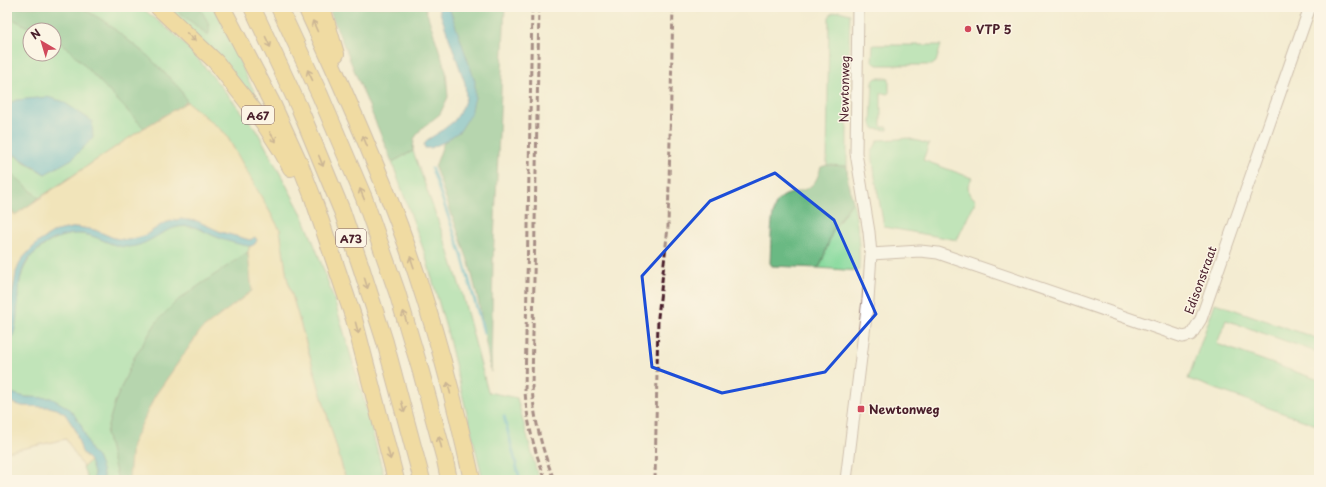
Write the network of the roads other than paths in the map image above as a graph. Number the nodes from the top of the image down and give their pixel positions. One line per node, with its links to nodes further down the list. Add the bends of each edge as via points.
1 (158, 7): 10 (highway, A67, one-way to 10, via 216,62 263,122 282,150)
2 (222, 7): 10 (highway, A73, via 272,103 299,162)
3 (252, 7): 13 (highway, A73, one-way to 13, via 299,107 342,211 385,342)
4 (279, 7): 14 (highway, A73, one-way to 4, via 406,321 366,205 320,95)
5 (306, 7): 9 (highway, one-way to 5)
6 (322, 7): 9 (highway)
7 (858, 7): 11 (street, Newtonweg, via 856,153)
8 (1310, 7): 11 (street, Edisonstraat, via 1201,319 1191,335 1183,337 938,253 920,251)
9 (349, 100): 15 (highway, one-way to 9, via 440,353 416,274)
10 (327, 238): 12 (highway, A73, one-way to 12, via 354,319)
11 (871, 254): 16 (street, Newtonweg, via 868,300)
12 (396, 480)
13 (422, 480)
14 (449, 480)
15 (472, 480)
16 (846, 480)

